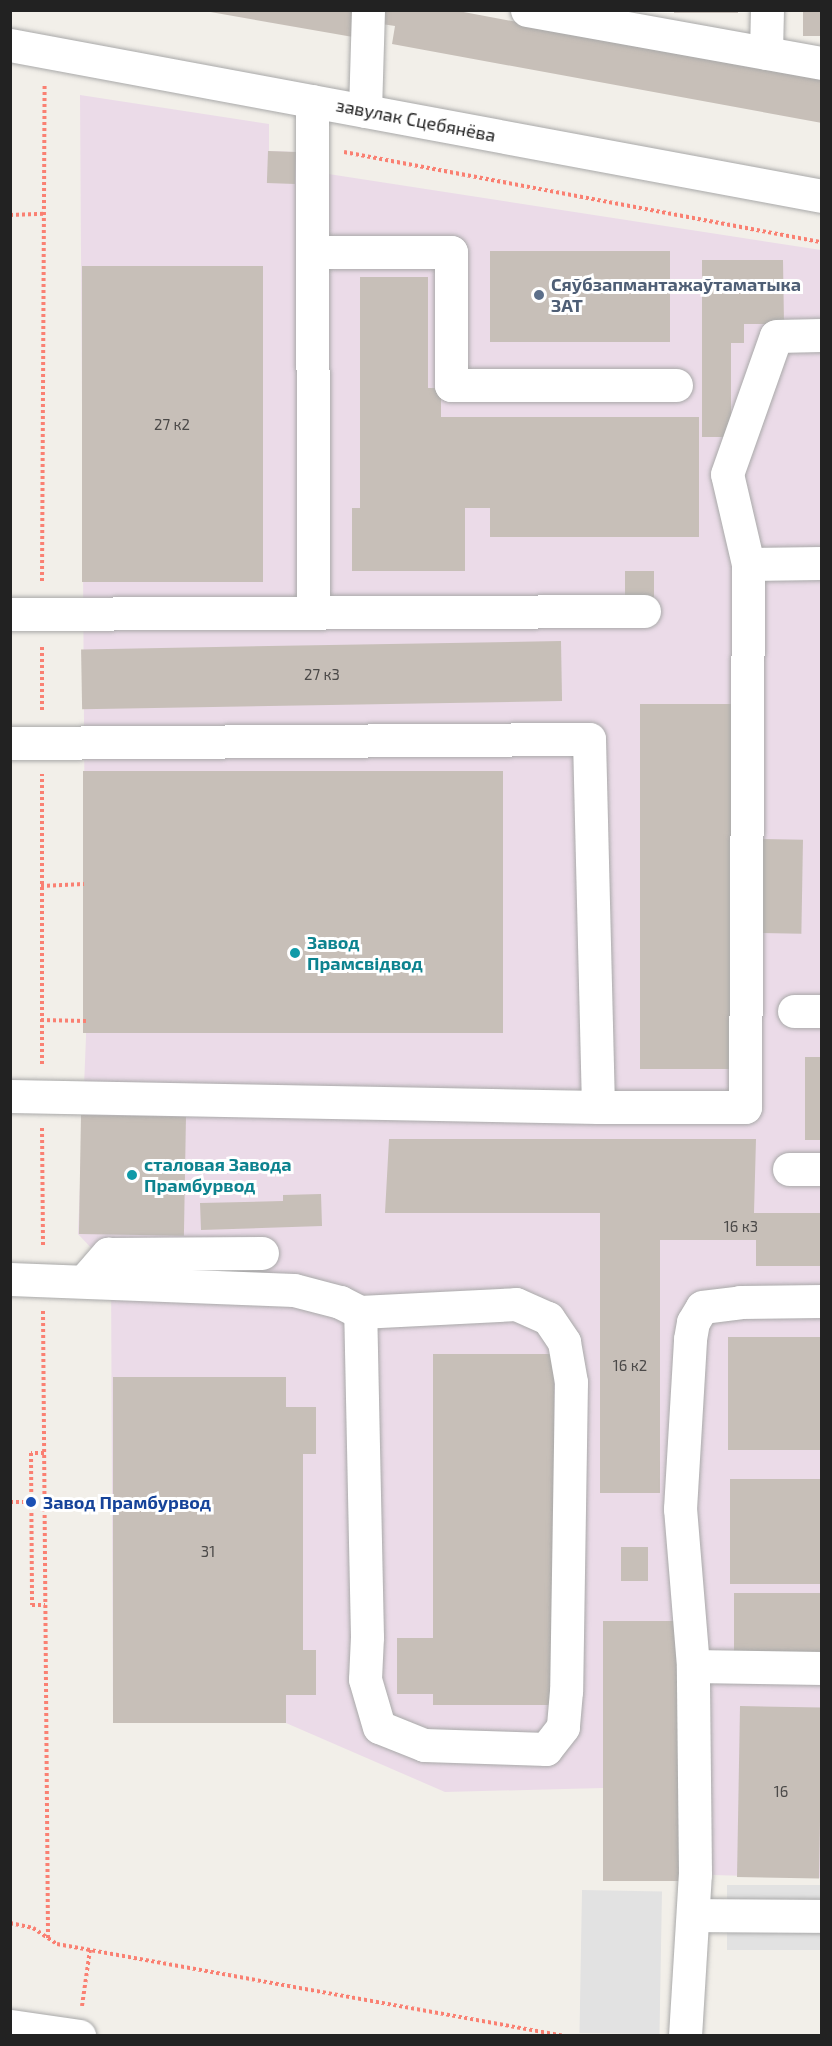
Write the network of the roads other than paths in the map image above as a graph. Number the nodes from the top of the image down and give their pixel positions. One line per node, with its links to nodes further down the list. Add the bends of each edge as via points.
1 (368, 10): 9 (street)
2 (526, 10): 4 (street)
3 (767, 10): 6 (street)
4 (627, 20): 6 (street)
5 (10, 45): 8 (street, завулак Сцебянёва)
6 (766, 53): 7 (street)
7 (822, 63)
8 (312, 101): 9 (street, завулак Сцебянёва); 11 (street)
9 (364, 111): 10 (street, завулак Сцебянёва)
10 (822, 196)
11 (312, 252): 13 (street, via 451,252 451,385); 17 (street)
12 (822, 335): 15 (street, via 776,336 727,474)
13 (676, 385)
14 (822, 563): 15 (street)
15 (748, 564): 21 (street, via 745,1107)
16 (644, 611): 17 (street)
17 (313, 612): 18 (street)
18 (26, 614)
19 (26, 742): 21 (street, via 589,739)
20 (26, 1096): 21 (street)
21 (598, 1107)
22 (789, 1169): 23 (street)
23 (822, 1169)
24 (261, 1253): 26 (street, via 108,1254)
25 (10, 1280): 26 (street)
26 (85, 1280): 28 (street, via 294,1290 340,1302)
27 (822, 1301): 29 (street, via 740,1302 702,1307 693,1322 680,1509)
28 (360, 1312): 28 (street, via 365,1678 379,1727 424,1745 546,1749 563,1727 566,1691 571,1382 564,1342 548,1318 516,1304)
29 (693, 1666): 30 (street); 31 (street)
30 (822, 1668)
31 (694, 1915): 32 (street); 35 (street)
32 (822, 1916)
33 (10, 2026): 34 (street)
34 (78, 2035)
35 (685, 2036)

